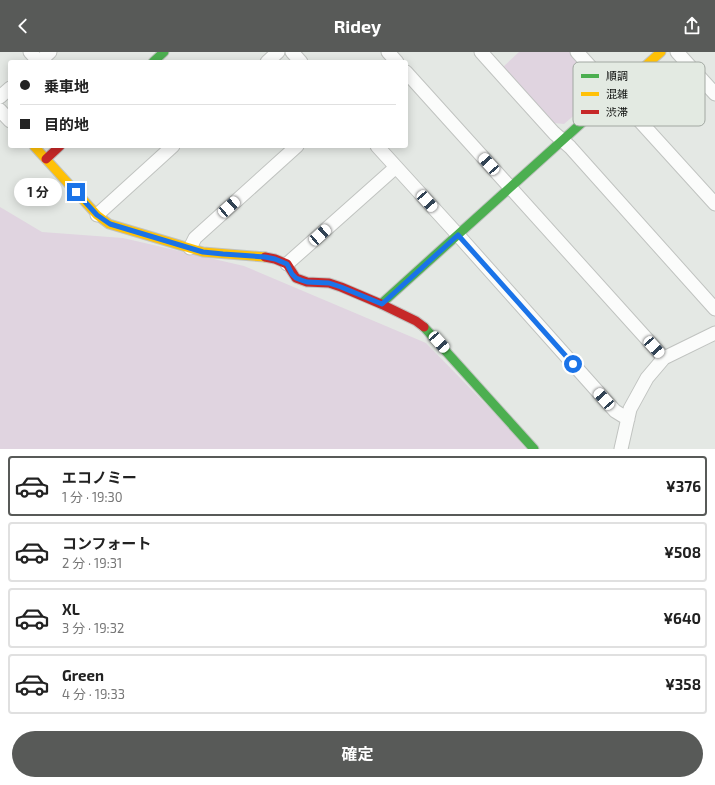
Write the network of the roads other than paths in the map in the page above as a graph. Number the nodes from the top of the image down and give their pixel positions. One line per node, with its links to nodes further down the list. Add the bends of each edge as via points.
1 (30, 52): 11 (street)
2 (50, 52): 12 (street)
3 (164, 52): 13 (street)
4 (278, 52): 14 (street)
5 (292, 52): 15 (street)
6 (388, 52): 16 (street)
7 (481, 52): 29 (street)
8 (577, 52): 17 (street)
9 (661, 52): 18 (street)
10 (677, 52): 19 (street)
11 (37, 60)
12 (41, 60)
13 (155, 60)
14 (269, 60)
15 (299, 60)
16 (395, 60)
17 (586, 62)
18 (650, 62)
19 (686, 62)
20 (408, 74): 37 (street)
21 (705, 83): 23 (street)
22 (8, 90): 24 (street)
23 (715, 94)
24 (0, 96)
25 (0, 110): 26 (street)
26 (8, 119)
27 (579, 126): 29 (street)
28 (645, 126): 38 (street)
29 (562, 141): 37 (street); 44 (street)
30 (36, 148): 35 (street)
31 (58, 148): 35 (street)
32 (171, 148): 39 (street)
33 (295, 148): 41 (street, via 195,238)
34 (379, 148): 36 (street)
35 (46, 159): 39 (street)
36 (396, 167): 40 (street); 42 (street)
37 (510, 188): 40 (street); 46 (street)
38 (715, 204)
39 (97, 215): 41 (street, via 110,224)
40 (458, 235): 43 (street); 47 (street, via 615,411)
41 (190, 248): 42 (street, via 203,252 265,257)
42 (287, 264): 43 (street, via 296,278 307,282 329,283)
43 (382, 304): 48 (street, via 416,321 431,333)
44 (715, 309)
45 (715, 333): 46 (street)
46 (664, 358): 47 (street, via 647,378 630,409)
47 (628, 419): 49 (street)
48 (534, 449)
49 (621, 449)

